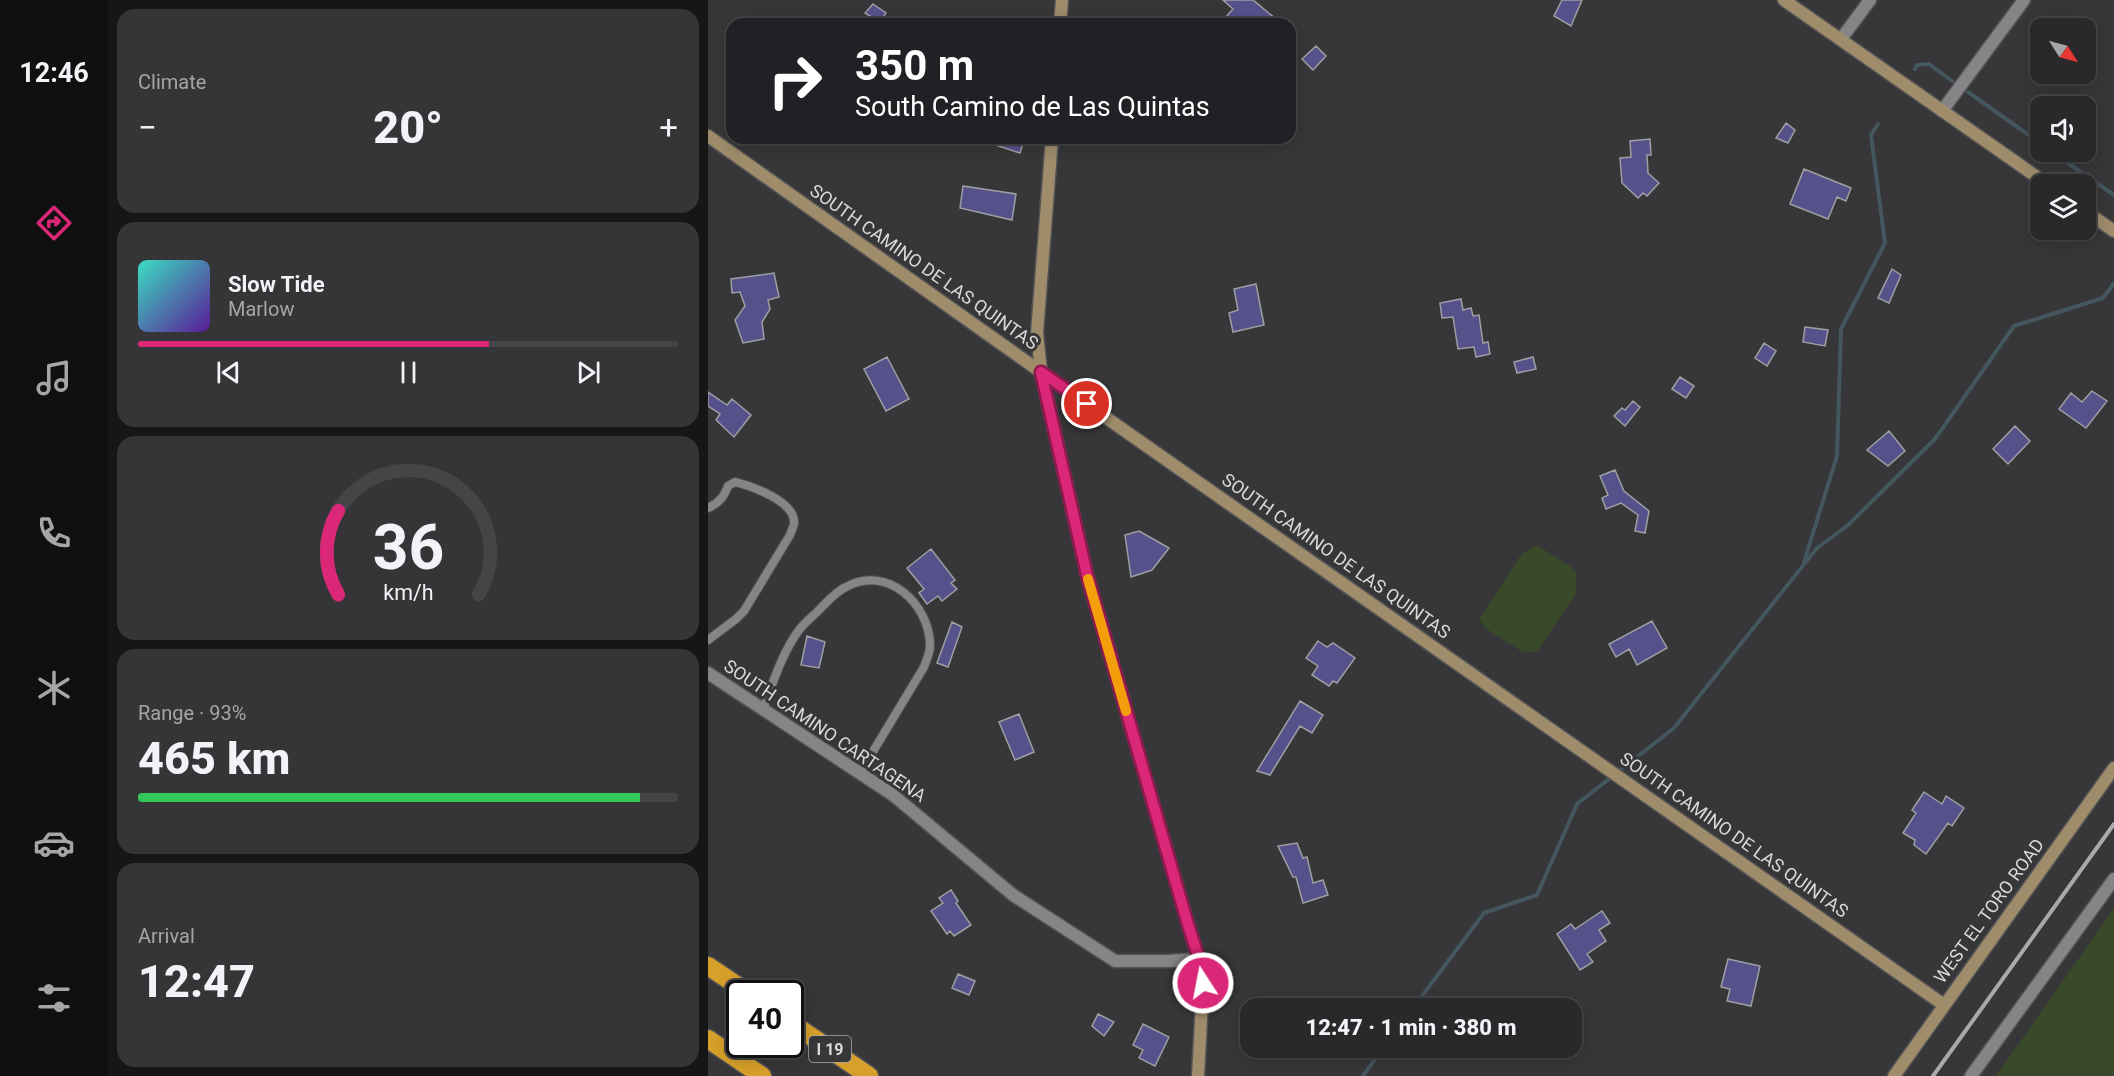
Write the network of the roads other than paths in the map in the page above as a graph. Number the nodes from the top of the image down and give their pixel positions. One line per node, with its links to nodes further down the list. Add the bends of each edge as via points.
1 (1062, 0): 5 (street)
2 (1784, 0): 6 (street)
3 (1869, 0): 6 (street)
4 (2024, 0): 7 (street)
5 (1060, 18)
6 (1840, 39): 7 (street)
7 (1942, 111): 10 (street)
8 (708, 136): 13 (street, SOUTH CAMINO DE LAS QUINTAS)
9 (1052, 144): 13 (street, via 1037,333)
10 (2033, 174)
11 (2096, 218): 12 (street)
12 (2113, 229)
13 (1041, 372): 21 (street, via 1087,575); 24 (street, SOUTH CAMINO DE LAS QUINTAS)
14 (708, 508): 15 (lane, via 735,482 760,489 785,506 795,522 744,611)
15 (708, 640)
16 (708, 673): 17 (street, SOUTH CAMINO CARTAGENA)
17 (763, 709): 19 (street, SOUTH CAMINO CARTAGENA); 19 (lane, via 800,628 832,596 846,586 871,581 889,582 902,590 924,617 930,648 924,667)
18 (2114, 768): 24 (street, WEST EL TORO ROAD)
19 (860, 773): 21 (street, SOUTH CAMINO CARTAGENA, via 893,795 1013,895 1115,961)
20 (2114, 879): 31 (street)
21 (1199, 959): 29 (street, via 1203,983)
22 (708, 966): 23 (highway)
23 (729, 980)
24 (1944, 1005): 30 (street, WEST EL TORO ROAD)
25 (804, 1032): 28 (highway, I 19)
26 (708, 1039): 27 (highway)
27 (762, 1076)
28 (869, 1076)
29 (1198, 1076)
30 (1894, 1076)
31 (1971, 1076)

